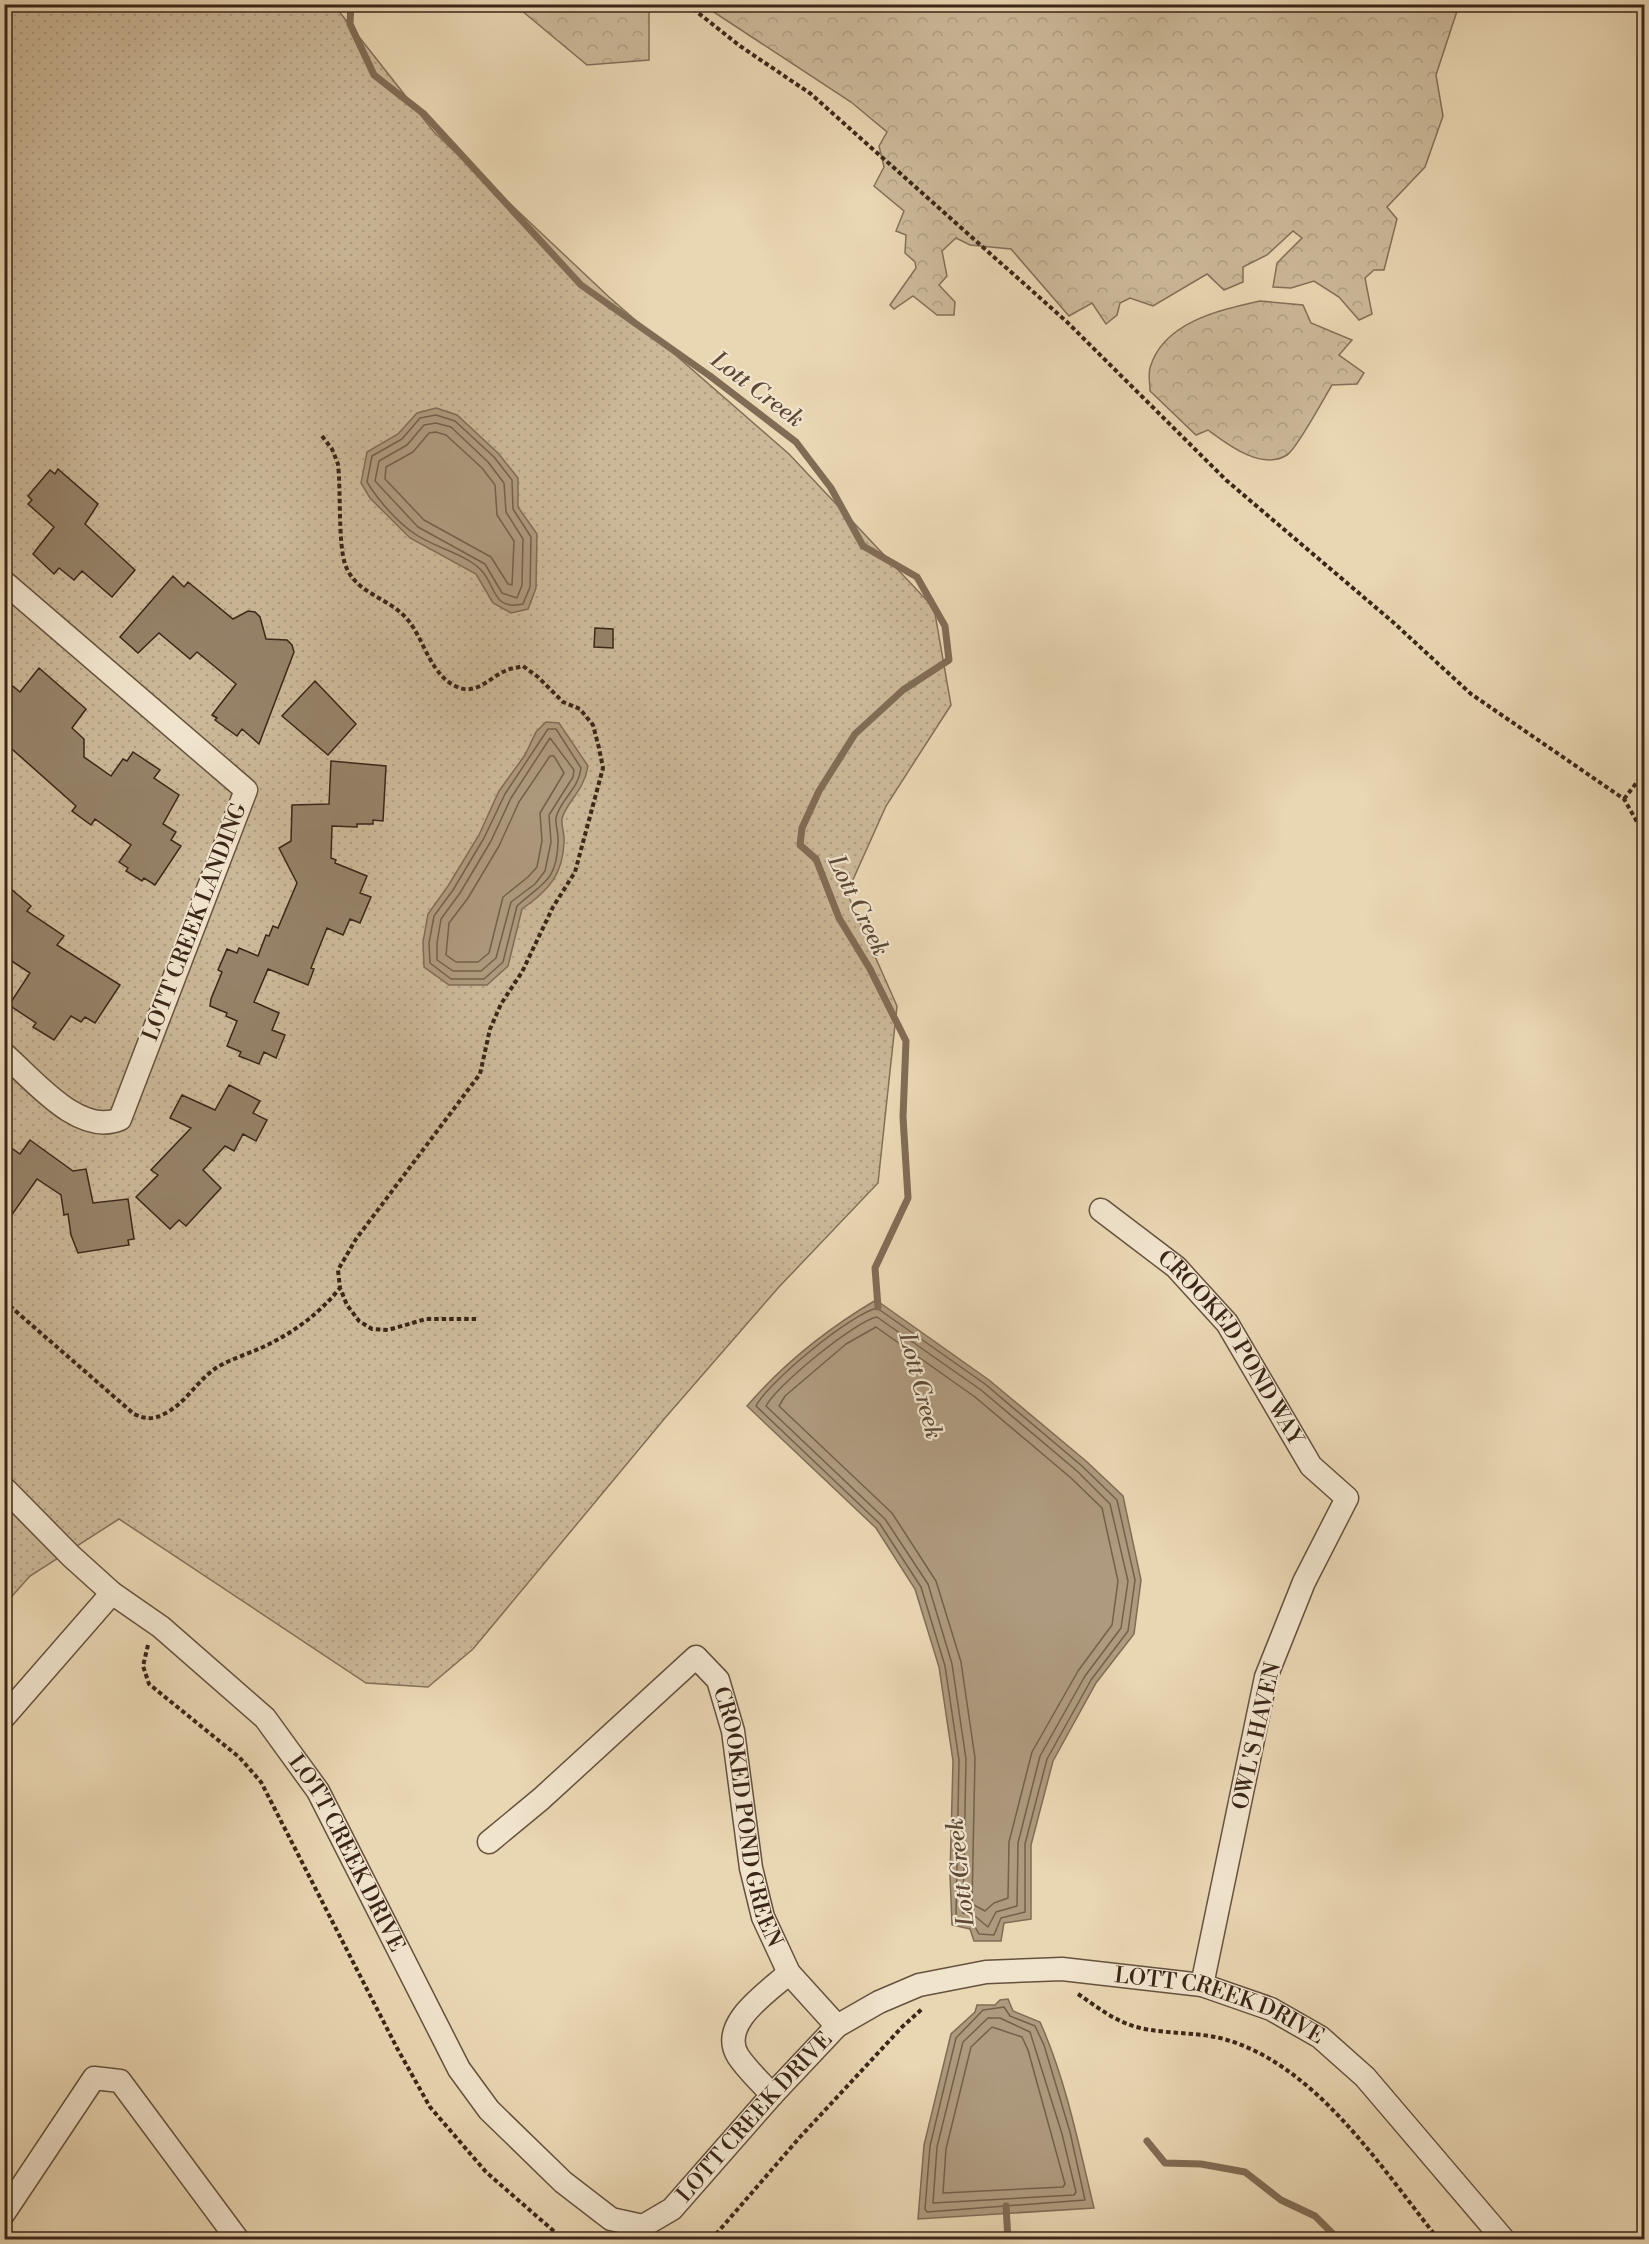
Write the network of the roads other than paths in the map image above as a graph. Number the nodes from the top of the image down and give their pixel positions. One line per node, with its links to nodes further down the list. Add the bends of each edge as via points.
1 (4, 582): 2 (street, LOTT CREEK LANDING, via 246,790 120,1119 108,1124 82,1119)
2 (4, 1054)
3 (1101, 1210): 5 (street, CROOKED POND WAY, via 1176,1267 1227,1323 1311,1466)
4 (4, 1488): 6 (street, LOTT CREEK DRIVE)
5 (1347, 1498): 10 (street, OWL'S HAVEN, via 1304,1582 1266,1677)
6 (112, 1593): 7 (street); 14 (street, LOTT CREEK DRIVE, via 161,1627 265,1718 318,1791 459,2069 489,2109 563,2182 611,2219)
7 (4, 1717)
8 (489, 1842): 9 (street, CROOKED POND GREEN, via 696,1657 718,1680 733,1731 752,1869 763,1917)
9 (789, 1973): 11 (street, CROOKED POND GREEN); 12 (street, CROOKED POND GREEN, via 738,2022 732,2038 737,2055)
10 (1202, 1985): 11 (street, LOTT CREEK DRIVE, via 1062,1969 986,1972 922,1996 879,2002); 16 (street, LOTT CREEK DRIVE, via 1271,2009 1320,2037 1365,2076)
11 (837, 2026): 12 (street, LOTT CREEK DRIVE)
12 (772, 2095): 14 (street, LOTT CREEK DRIVE, via 672,2209)
13 (4, 2213): 15 (street, via 94,2078 120,2080)
14 (641, 2233)
15 (238, 2240)
16 (1504, 2240)

